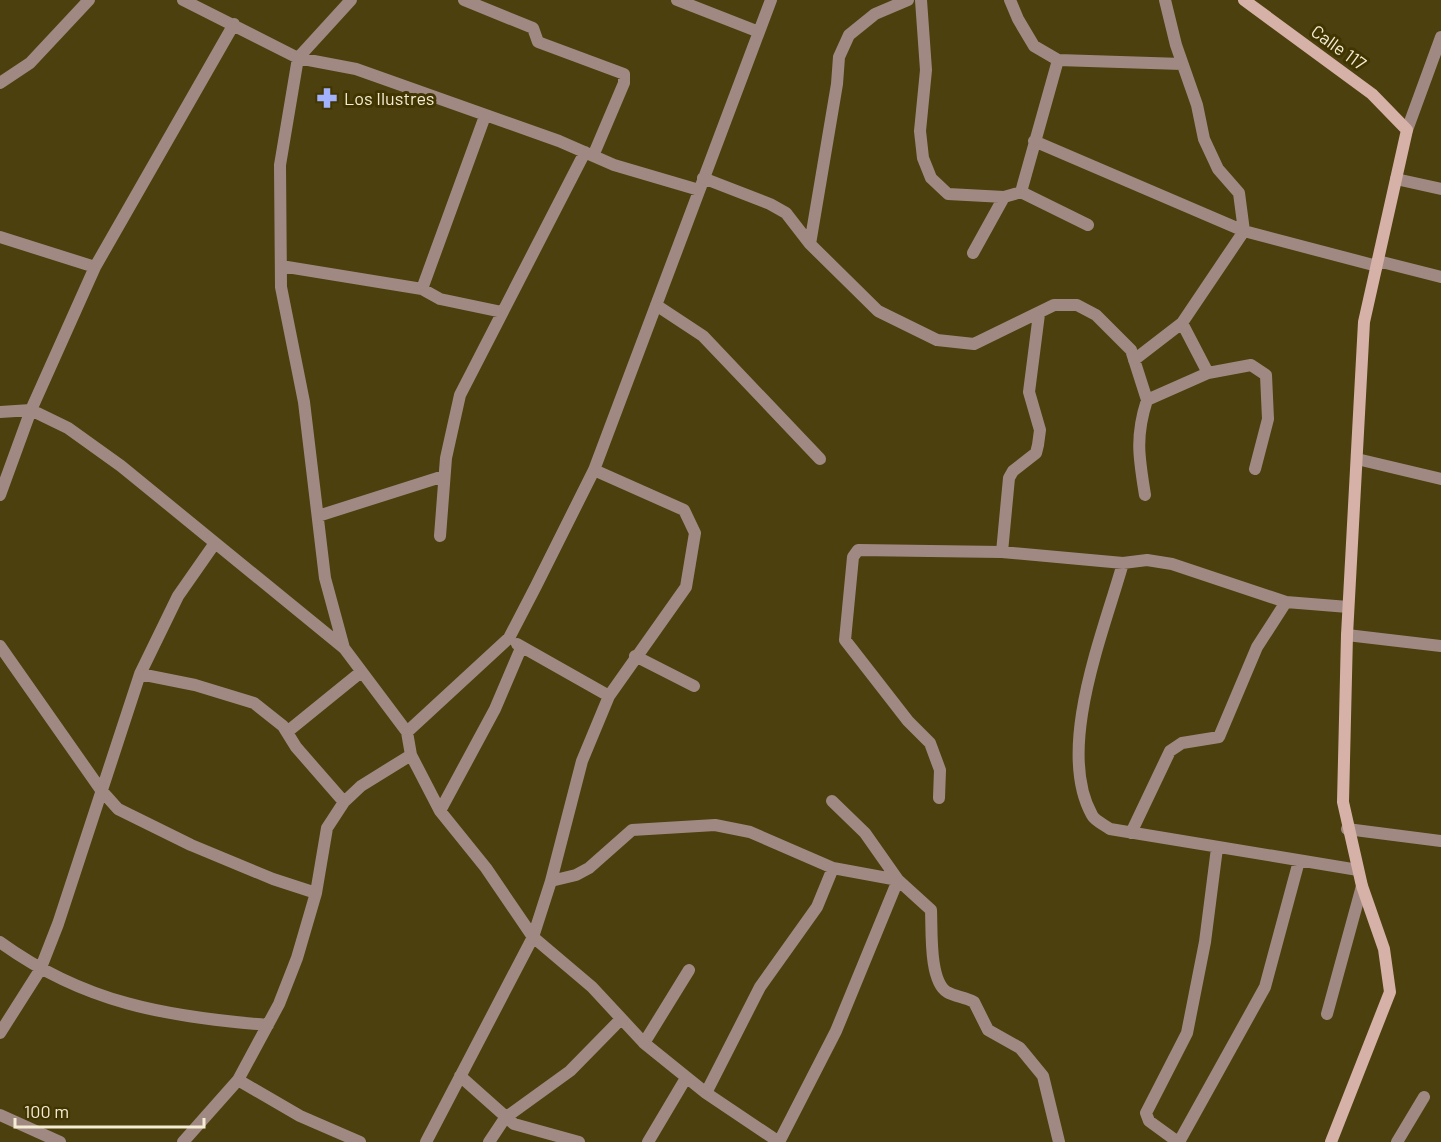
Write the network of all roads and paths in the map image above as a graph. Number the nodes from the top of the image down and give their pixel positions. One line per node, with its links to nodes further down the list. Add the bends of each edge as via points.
1 (89, 0): 18 (street, via 30,63)
2 (183, 0): 12 (street)
3 (351, 0): 15 (street)
4 (464, 0): 22 (street, via 533,28 538,42 624,74 624,83)
5 (678, 0): 13 (street)
6 (771, 0): 13 (street)
7 (909, 0): 31 (street, via 875,14 849,35 839,57)
8 (921, 0): 27 (street, via 926,70 920,131 923,158 932,178 948,194)
9 (1010, 0): 16 (street, via 1034,46)
10 (1166, 0): 17 (street)
11 (1244, 0): 20 (street, Calle 117, via 1372,94)
12 (234, 24): 15 (street); 35 (street)
13 (759, 32): 24 (street)
14 (1441, 37): 20 (street)
15 (298, 57): 19 (street, via 356,69); 34 (street, via 280,165)
16 (1058, 60): 17 (street); 21 (street)
17 (1182, 64): 29 (street, via 1204,139 1218,169 1239,193)
18 (0, 83)
19 (485, 116): 22 (street); 37 (street)
20 (1407, 130): 23 (street)
21 (1034, 141): 26 (street); 29 (street)
22 (589, 154): 24 (street); 39 (street)
23 (1396, 179): 25 (street); 33 (street)
24 (701, 184): 31 (street, via 770,204 786,213); 38 (street)
25 (1441, 189)
26 (1020, 192): 27 (street); 28 (street)
27 (1004, 197): 32 (street)
28 (1088, 225)
29 (1244, 231): 33 (street); 41 (street)
30 (0, 237): 35 (street)
31 (810, 244): 40 (street, via 878,312 937,340 974,344)
32 (973, 253)
33 (1377, 264): 36 (street); 48 (street, via 1364,322)
34 (280, 266): 37 (street); 55 (street, via 304,402)
35 (95, 267): 45 (street)
36 (1441, 277)
37 (422, 288): 39 (street, via 440,299)
38 (656, 305): 47 (street, via 703,336); 49 (street)
39 (502, 312): 51 (street, via 460,395)
40 (1039, 314): 42 (street, via 1054,304 1077,305 1096,315 1131,350); 58 (street, via 1029,392 1040,430 1038,445 1036,453 1012,471 1009,478)
41 (1182, 323): 42 (street); 43 (street)
42 (1134, 360): 44 (street)
43 (1208, 373): 44 (street); 50 (street, via 1251,365 1266,375 1268,419)
44 (1148, 400): 54 (street, via 1137,449)
45 (31, 410): 46 (street); 53 (street); 57 (street, via 68,428 121,466)
46 (0, 412)
47 (820, 459)
48 (1357, 459): 52 (street); 61 (street)
49 (594, 470): 63 (street); 68 (street, via 684,510 695,533 682,597)
50 (1255, 470)
51 (444, 476): 55 (street); 56 (street)
52 (1441, 479)
53 (0, 495)
54 (1145, 495)
55 (318, 516): 66 (street, via 326,578)
56 (440, 536)
57 (215, 543): 66 (street); 70 (street, via 178,596)
58 (1002, 552): 59 (street); 77 (street, via 858,550 853,556 845,640 900,712 930,743 940,770)
59 (1123, 563): 60 (street, via 1147,560 1172,564); 82 (street, via 1079,719 1079,774 1093,816 1110,829)
60 (1286, 602): 61 (street); 82 (street, via 1257,647 1219,737 1182,743 1170,752)
61 (1348, 607): 62 (street)
62 (1347, 635): 65 (street); 81 (street, via 1343,802)
63 (509, 638): 67 (street); 74 (street)
64 (0, 646): 76 (street)
65 (1441, 646)
66 (344, 648): 69 (street)
67 (521, 648): 72 (street); 80 (street, via 495,709)
68 (635, 656): 71 (street); 72 (street)
69 (361, 672): 73 (street); 74 (street)
70 (140, 674): 73 (street, via 254,703); 76 (street)
71 (694, 686)
72 (609, 696): 89 (street, via 582,761)
73 (287, 732): 79 (street)
74 (406, 732): 75 (street)
75 (411, 756): 79 (street, via 361,786); 80 (street)
76 (101, 790): 91 (street, via 118,809 191,845); 94 (street)
77 (939, 798)
78 (832, 801): 88 (street, via 865,833)
79 (344, 802): 91 (street, via 327,828)
80 (440, 811): 92 (street, via 486,868)
81 (1347, 829): 83 (street); 87 (street)
82 (1131, 833): 84 (street)
83 (1441, 841)
84 (1217, 848): 85 (street); 118 (street, via 1205,942 1187,1033 1146,1113 1149,1121)
85 (1299, 861): 87 (street); 118 (street, via 1265,987)
86 (833, 868): 88 (street); 89 (street, via 732,827 640,828 625,835 589,868); 104 (street, via 817,907 760,987)
87 (1358, 870): 90 (street)
88 (898, 880): 116 (street, via 836,1031); 117 (street, via 931,910 939,985 946,992 974,1002 988,1030 1020,1048 1043,1076)
89 (551, 881): 92 (street)
90 (1362, 886): 96 (street); 108 (street, via 1384,949 1390,992)
91 (316, 893): 98 (street, via 297,958)
92 (533, 937): 97 (street, via 592,987); 101 (street)
93 (0, 942): 94 (street)
94 (40, 970): 98 (street, via 139,1009); 99 (street)
95 (689, 970): 100 (street)
96 (1327, 1014)
97 (620, 1020): 100 (street); 107 (street, via 570,1071)
98 (268, 1025): 103 (street)
99 (0, 1033)
100 (644, 1043): 102 (street)
101 (460, 1076): 107 (street); 112 (street)
102 (686, 1078): 104 (street); 115 (street)
103 (238, 1080): 110 (street); 111 (street, via 300,1116)
104 (706, 1094): 116 (street)
105 (1424, 1097): 119 (street)
106 (0, 1115): 109 (street)
107 (505, 1118): 113 (street); 114 (street)
108 (1333, 1141)
109 (60, 1142)
110 (183, 1142)
111 (360, 1142)
112 (427, 1142)
113 (489, 1142)
114 (579, 1142)
115 (648, 1142)
116 (779, 1142)
117 (1059, 1142)
118 (1178, 1142)
119 (1397, 1142)

